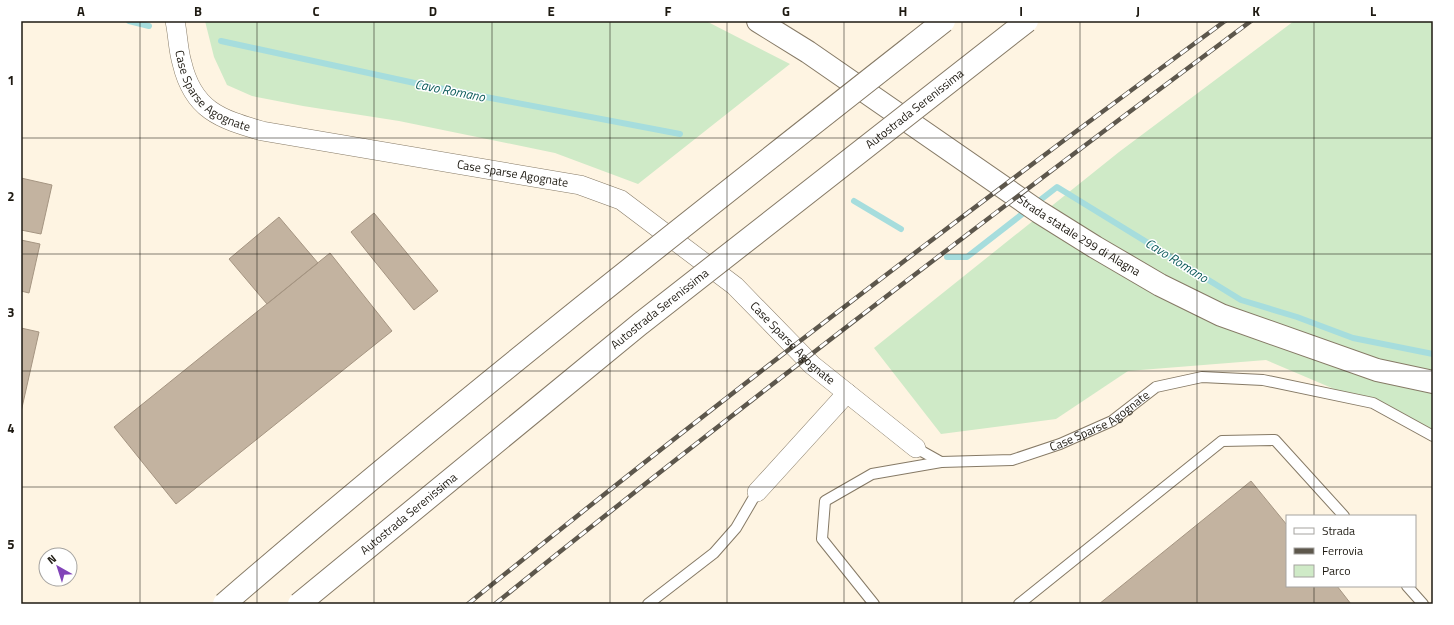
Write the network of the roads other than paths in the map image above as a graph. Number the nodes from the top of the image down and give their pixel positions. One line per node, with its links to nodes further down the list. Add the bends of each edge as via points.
1 (175, 21): 6 (street, Case Sparse Agognate, via 182,63 191,90 209,110 229,122 262,132 580,185 621,200 735,286 812,365)
2 (758, 21): 5 (main road, Strada statale 299 di Alagna, via 808,52 1031,207 1160,286 1221,315 1377,370)
3 (944, 21): 13 (main road, bridge, via 610,284)
4 (1027, 21): 14 (main road, Autostrada Serenissima, bridge, via 640,324)
5 (1433, 382)
6 (848, 393): 8 (street, Case Sparse Agognate); 10 (street, Case Sparse Agognate)
7 (1433, 436): 9 (lane, Case Sparse Agognate, via 1373,403 1262,380 1202,376 1156,388 1112,421 1060,444 1012,460)
8 (916, 448): 9 (lane, Case Sparse Agognate)
9 (941, 462): 16 (lane, via 872,474 825,501 822,539)
10 (757, 492): 15 (lane, via 736,528 714,553)
11 (1343, 515): 17 (lane, via 1276,440 1222,441)
12 (1407, 587): 18 (lane)
13 (224, 604)
14 (299, 604)
15 (648, 604)
16 (874, 604)
17 (1019, 604)
18 (1423, 604)

